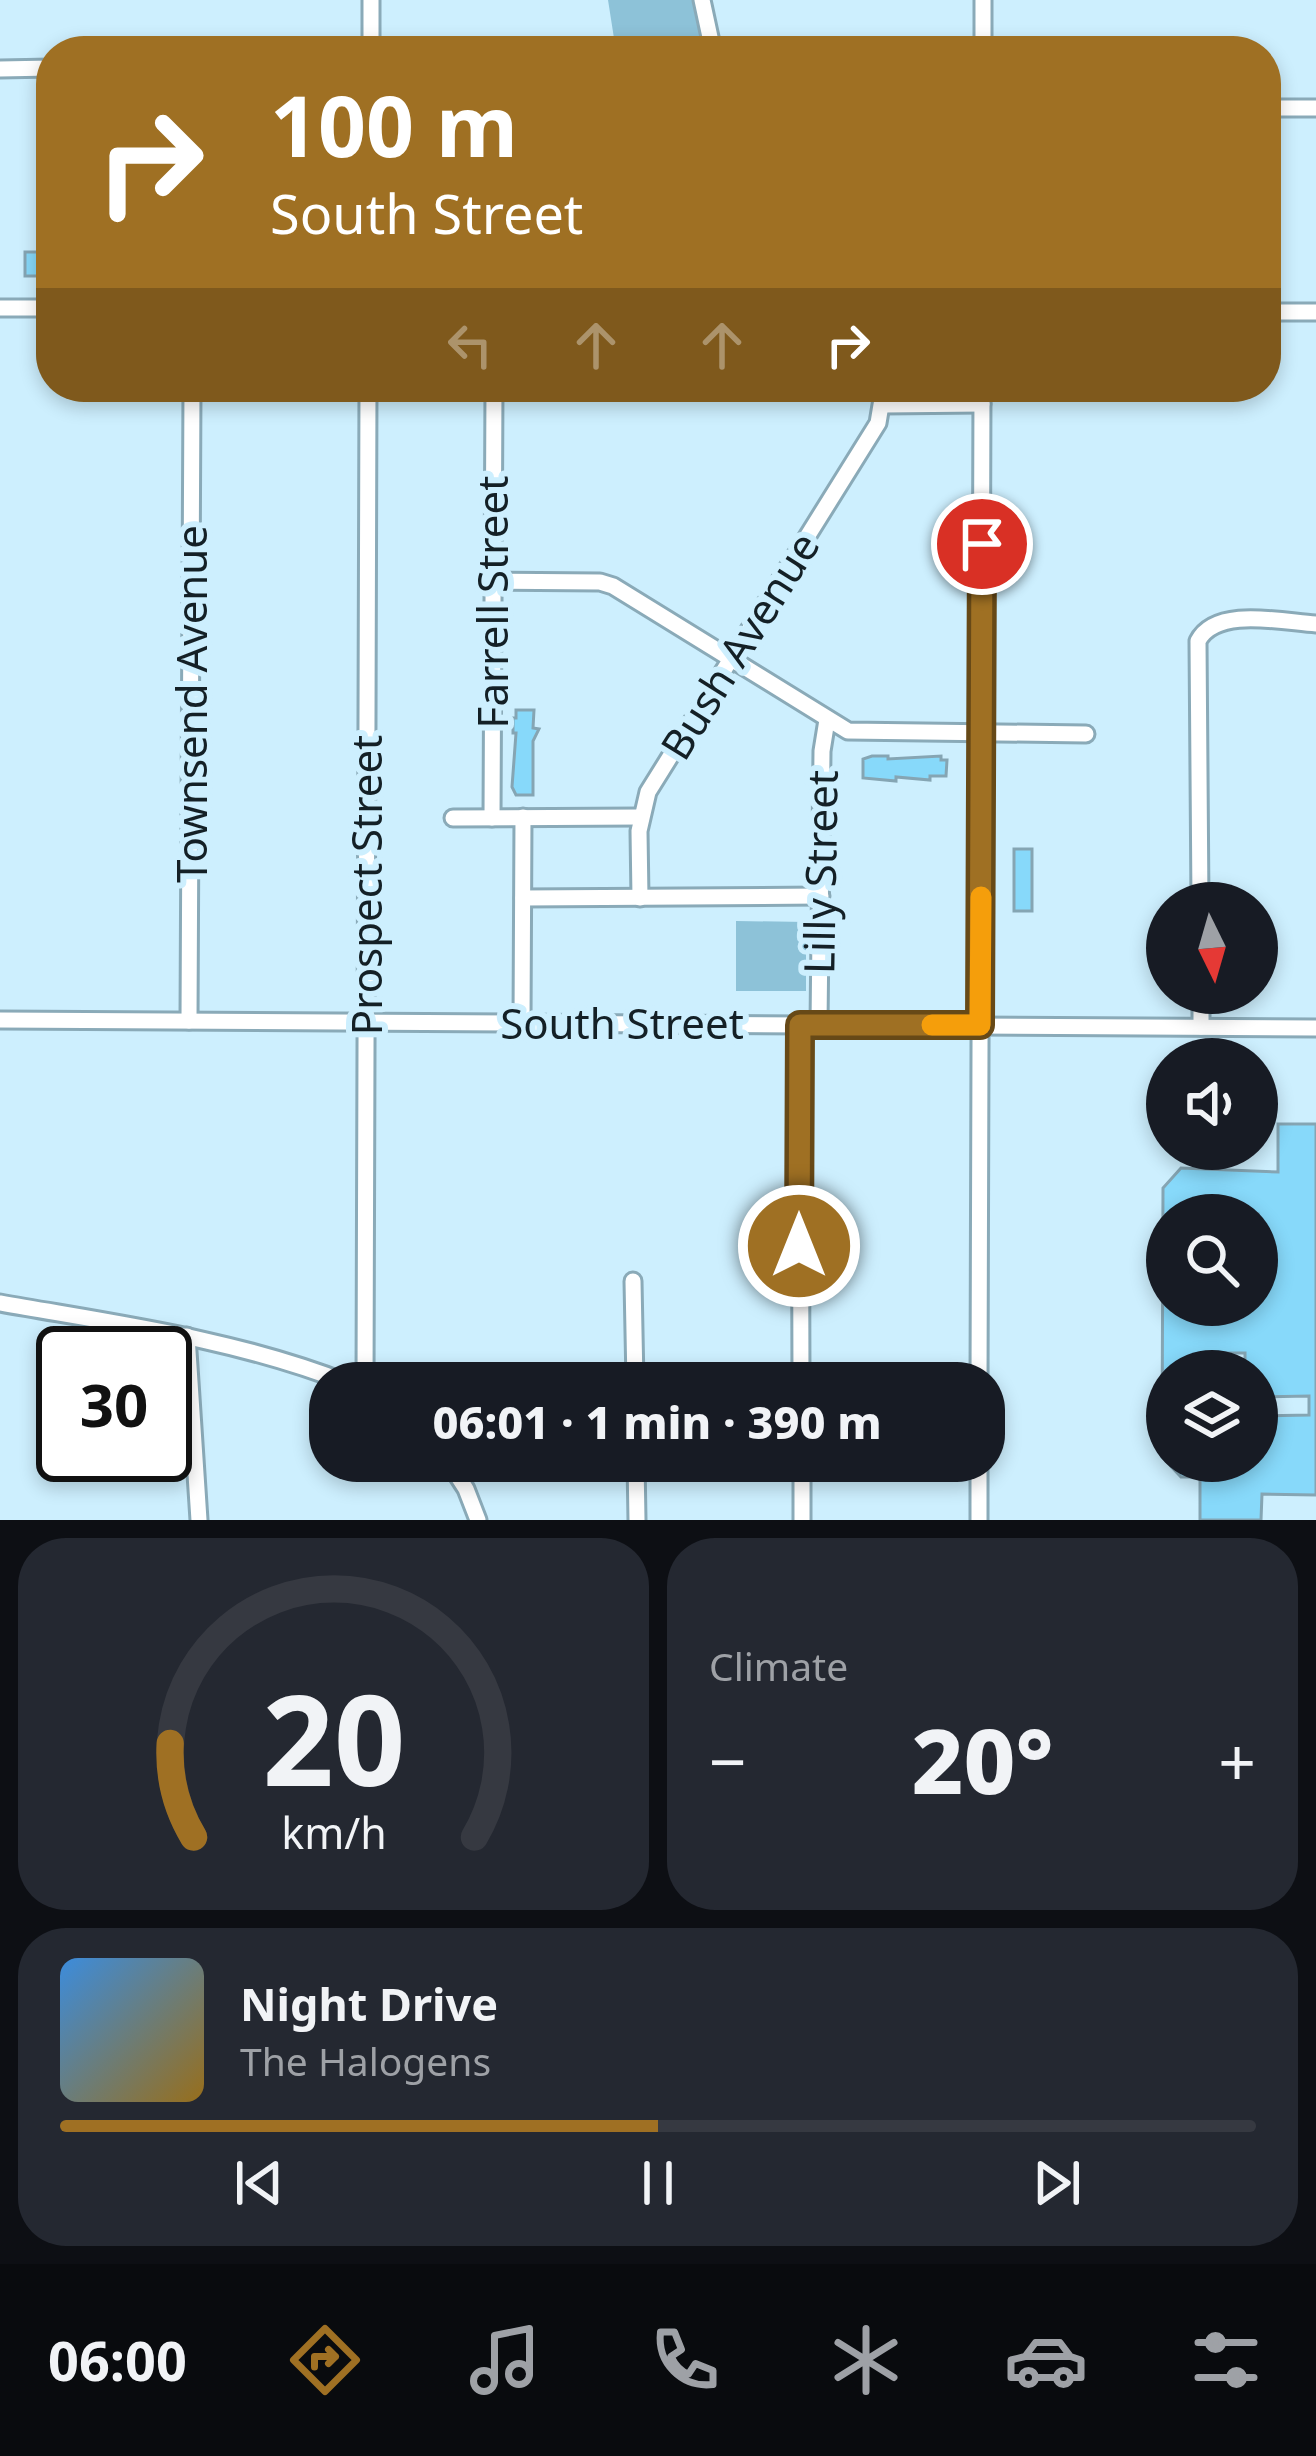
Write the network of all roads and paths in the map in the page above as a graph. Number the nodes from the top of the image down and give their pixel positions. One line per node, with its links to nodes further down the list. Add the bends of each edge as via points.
1 (371, 0): 4 (street)
2 (702, 0): 5 (street)
3 (983, 0): 6 (street)
4 (371, 36)
5 (710, 36)
6 (983, 36)
7 (36, 68): 8 (street)
8 (0, 69)
9 (1281, 108): 10 (street)
10 (1316, 108)
11 (0, 308): 12 (street)
12 (36, 308)
13 (1281, 312): 14 (street)
14 (1316, 312)
15 (192, 402): 38 (street, Townsend Avenue)
16 (368, 402): 39 (street, Prospect Street)
17 (494, 402): 22 (street, Farrell Street)
18 (883, 402): 21 (street, Bush Avenue)
19 (916, 402): 21 (street)
20 (982, 402): 26 (street)
21 (883, 405): 24 (street, Bush Avenue)
22 (494, 581): 24 (street, via 613,586); 30 (street, Farrell Street)
23 (1316, 624): 32 (street, via 1234,620 1210,626 1198,641)
24 (731, 660): 25 (street); 28 (street, Bush Avenue)
25 (827, 720): 26 (street, via 860,734); 33 (street, Lilly Street)
26 (982, 732): 27 (street); 43 (street)
27 (1086, 734)
28 (640, 817): 31 (street); 35 (street, Bush Avenue)
29 (453, 818): 30 (street)
30 (492, 818): 31 (street)
31 (524, 818): 34 (street)
32 (1200, 882)
33 (820, 896): 35 (street); 41 (street, Lilly Street)
34 (523, 898): 35 (street); 40 (street)
35 (640, 898)
36 (1201, 1014): 44 (street)
37 (0, 1020): 38 (street, South Street)
38 (189, 1021): 39 (street, South Street)
39 (367, 1022): 40 (street, South Street); 50 (street, Prospect Street)
40 (522, 1023): 42 (street, South Street)
41 (819, 1024): 42 (street, South Street); 43 (street, South Street)
42 (800, 1025): 52 (street)
43 (980, 1025): 44 (street, South Street); 53 (street)
44 (1201, 1027): 45 (street, South Street)
45 (1316, 1028)
46 (633, 1281): 51 (street)
47 (0, 1303): 48 (street)
48 (130, 1326)
49 (192, 1337): 54 (street)
50 (365, 1362)
51 (635, 1362)
52 (801, 1362)
53 (980, 1362)
54 (309, 1368)
55 (192, 1407): 60 (street)
56 (462, 1482): 61 (street)
57 (636, 1482): 62 (street)
58 (802, 1482): 63 (street)
59 (980, 1482): 64 (street)
60 (200, 1520)
61 (478, 1520)
62 (637, 1520)
63 (802, 1520)
64 (980, 1520)

